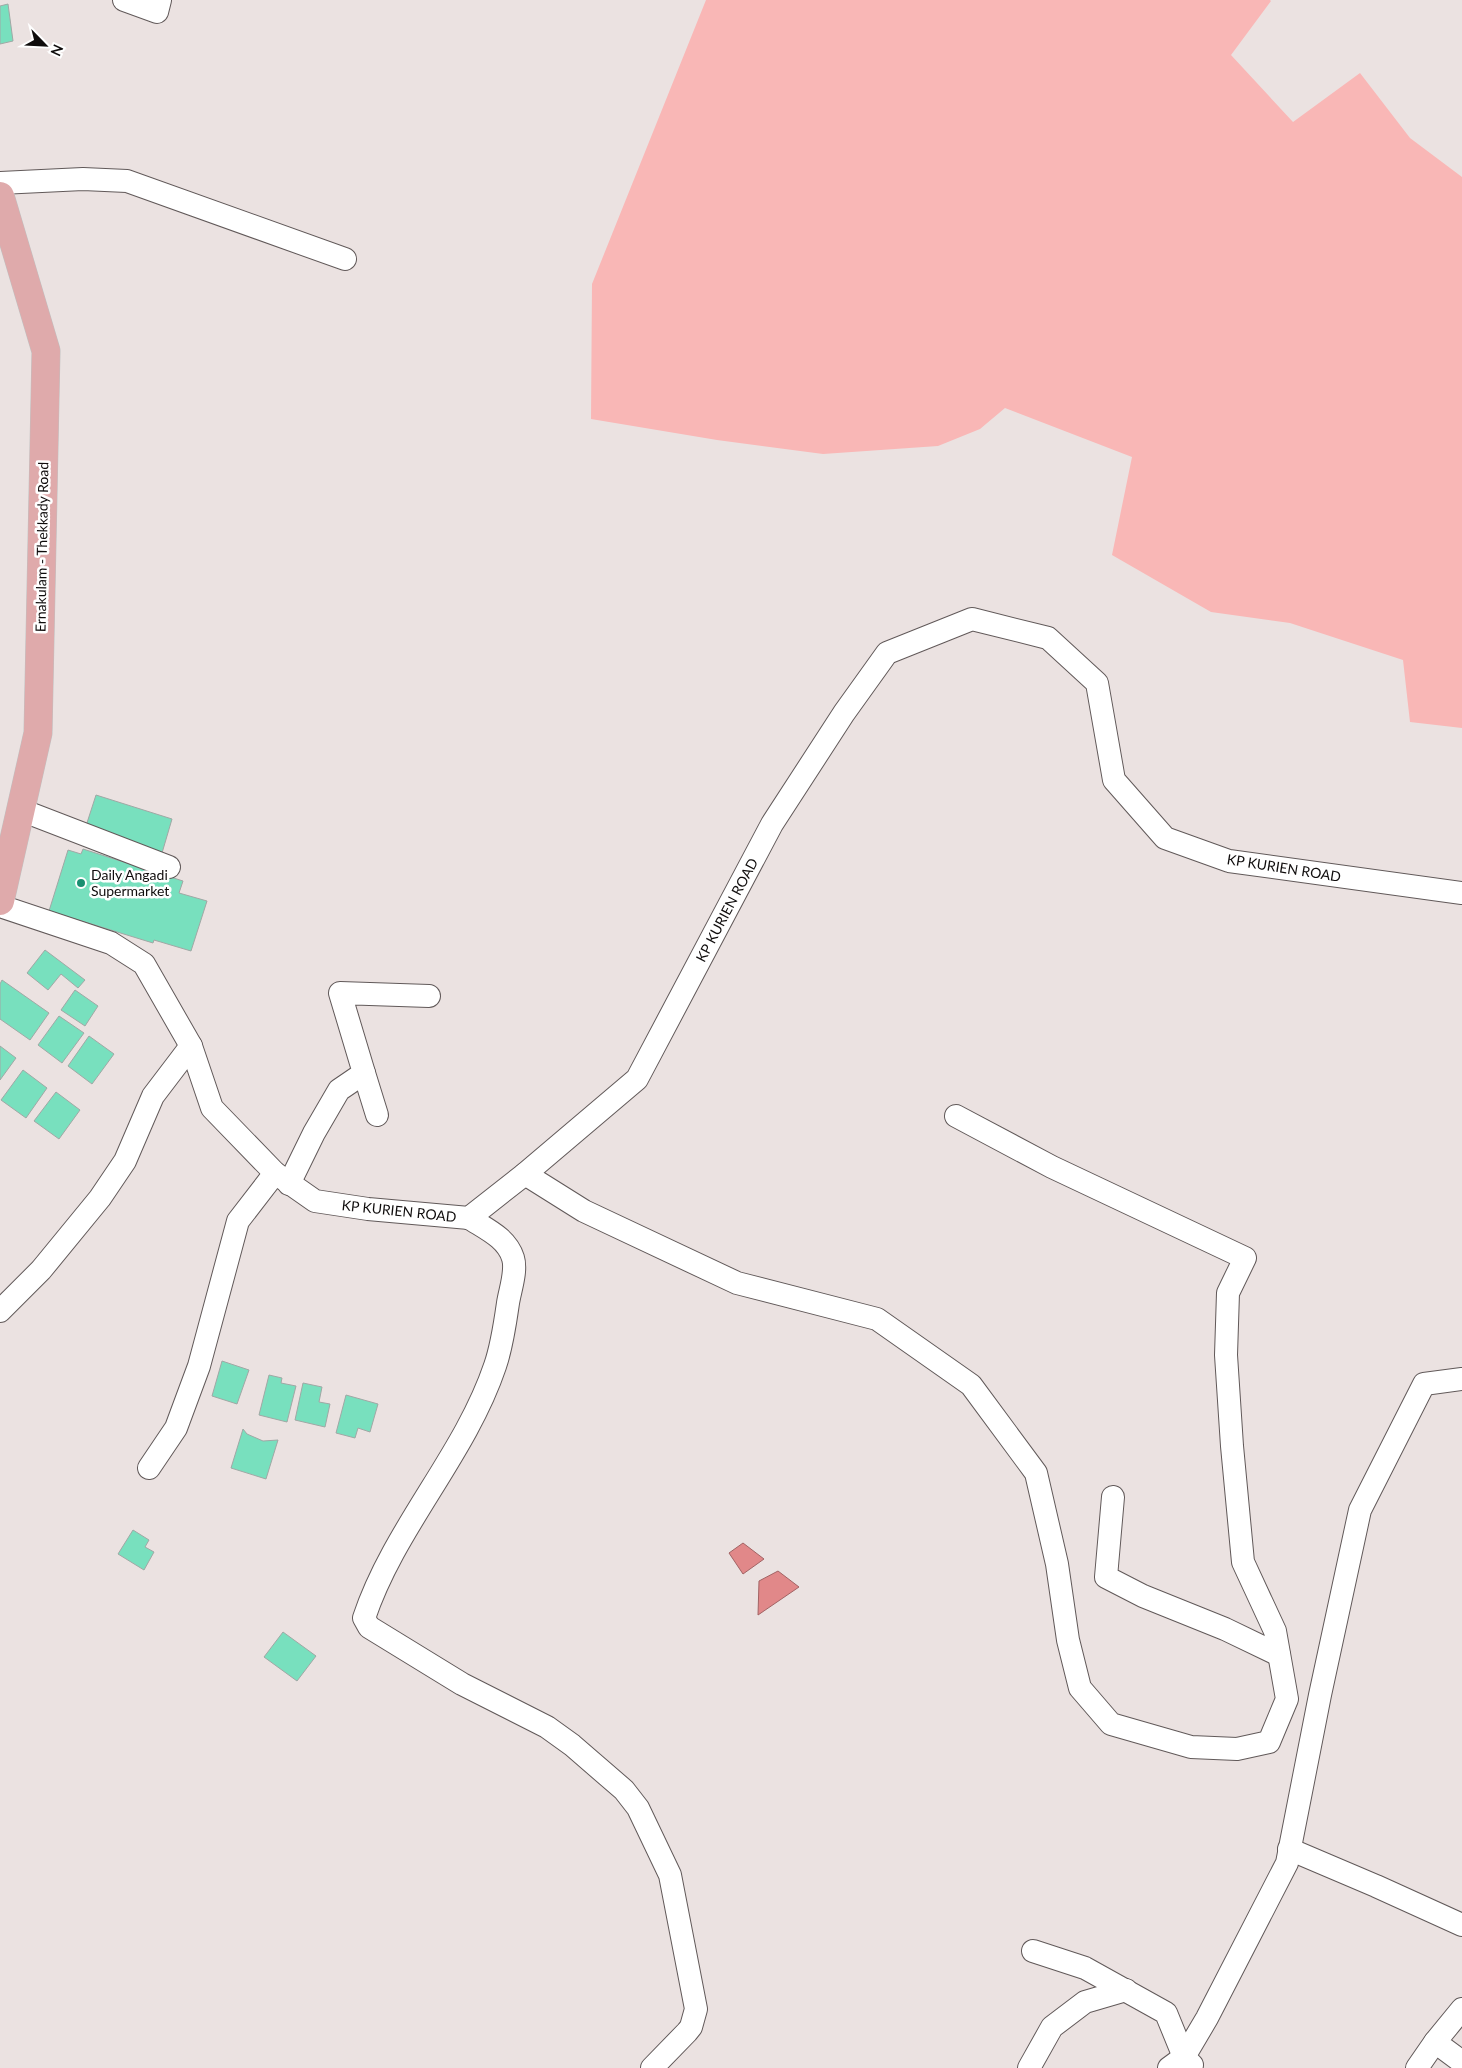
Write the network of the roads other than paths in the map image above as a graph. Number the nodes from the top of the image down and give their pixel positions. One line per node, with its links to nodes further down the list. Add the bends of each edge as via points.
1 (124, 0): 2 (street, via 157,12)
2 (160, 0)
3 (0, 183): 5 (street, via 83,179 127,181)
4 (0, 196): 6 (main road, Ernakulam - Thekkady Road, via 46,351 38,733)
5 (345, 259)
6 (21, 810): 7 (main road, Ernakulam - Thekkady Road); 8 (street)
7 (5, 851): 10 (main road, Ernakulam - Thekkady Road)
8 (169, 867)
9 (1462, 893): 17 (street, KP KURIEN ROAD, via 1229,861 1165,838 1114,780 1097,683 1048,638 972,618 887,653 772,824 637,1079)
10 (0, 901)
11 (0, 906): 13 (street, KP KURIEN ROAD, via 111,943 144,964)
12 (429, 996): 14 (street, via 340,994)
13 (191, 1046): 18 (street, KP KURIEN ROAD, via 212,1108); 20 (street, via 152,1096 125,1161 100,1198 41,1270)
14 (364, 1073): 15 (street); 18 (street, via 339,1090)
15 (377, 1115)
16 (956, 1116): 24 (street, via 1052,1167 1245,1258 1228,1293 1226,1355 1232,1446 1243,1562 1275,1631)
17 (525, 1174): 19 (street, KP KURIEN ROAD); 24 (street, via 584,1211 737,1283 877,1318 971,1384 1036,1472 1058,1564 1068,1640 1080,1688 1110,1724 1191,1747 1237,1749 1269,1742 1287,1699)
18 (282, 1178): 19 (street, KP KURIEN ROAD, via 315,1201 368,1210); 22 (street, via 238,1221 199,1366 176,1428)
19 (469, 1218): 33 (street, via 501,1238 514,1259 496,1365 469,1424 405,1531 370,1599 364,1618 369,1627 572,1745 624,1790 638,1808 670,1875 696,2009 687,2032)
20 (0, 1312)
21 (1462, 1379): 25 (street, via 1424,1384 1360,1510)
22 (149, 1468)
23 (1113, 1498): 24 (street, via 1106,1577)
24 (1279, 1655)
25 (1289, 1849): 26 (street); 32 (street, via 1287,1863)
26 (1462, 1925)
27 (1033, 1951): 28 (street, via 1085,1968)
28 (1126, 1990): 32 (street, via 1166,2012); 34 (street, via 1085,2002 1052,2027)
29 (1462, 2009): 30 (street)
30 (1435, 2042): 31 (street); 35 (street)
31 (1462, 2062)
32 (1183, 2064)
33 (652, 2068)
34 (1029, 2068)
35 (1417, 2068)

